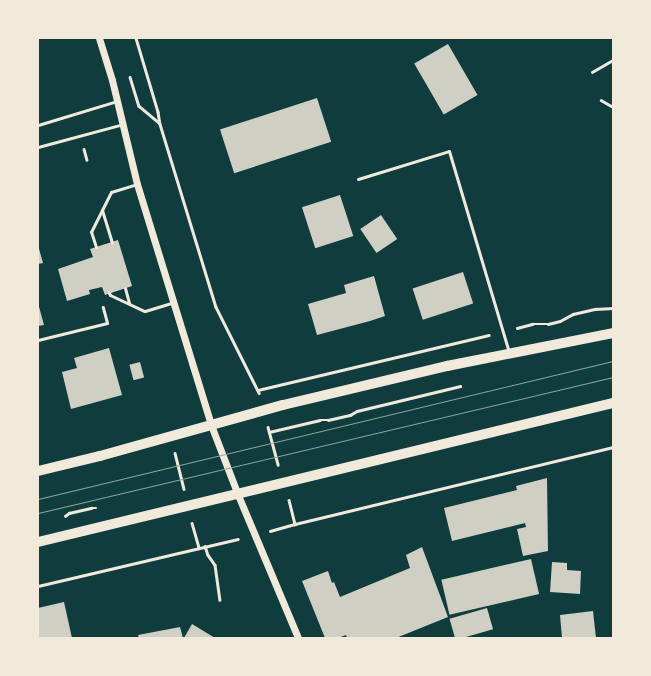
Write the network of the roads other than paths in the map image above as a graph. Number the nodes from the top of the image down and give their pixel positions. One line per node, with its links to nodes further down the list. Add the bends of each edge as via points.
1 (99, 38): 2 (street)
2 (117, 101): 3 (street); 4 (lane)
3 (122, 124): 5 (lane); 7 (street)
4 (38, 125)
5 (38, 147)
6 (358, 179): 16 (lane, via 449,151)
7 (137, 184): 8 (lane, via 111,192); 13 (street)
8 (102, 210): 9 (lane); 10 (lane, via 91,232)
9 (112, 242)
10 (96, 247)
11 (125, 288): 14 (lane)
12 (110, 294): 14 (lane)
13 (174, 302): 14 (lane, via 145,310); 18 (street)
14 (130, 303)
15 (613, 333): 16 (main road)
16 (510, 353): 18 (main road, via 283,405)
17 (613, 403): 20 (main road)
18 (211, 425): 19 (main road); 20 (street)
19 (38, 471)
20 (238, 495): 21 (main road); 22 (street)
21 (38, 542)
22 (298, 638)

